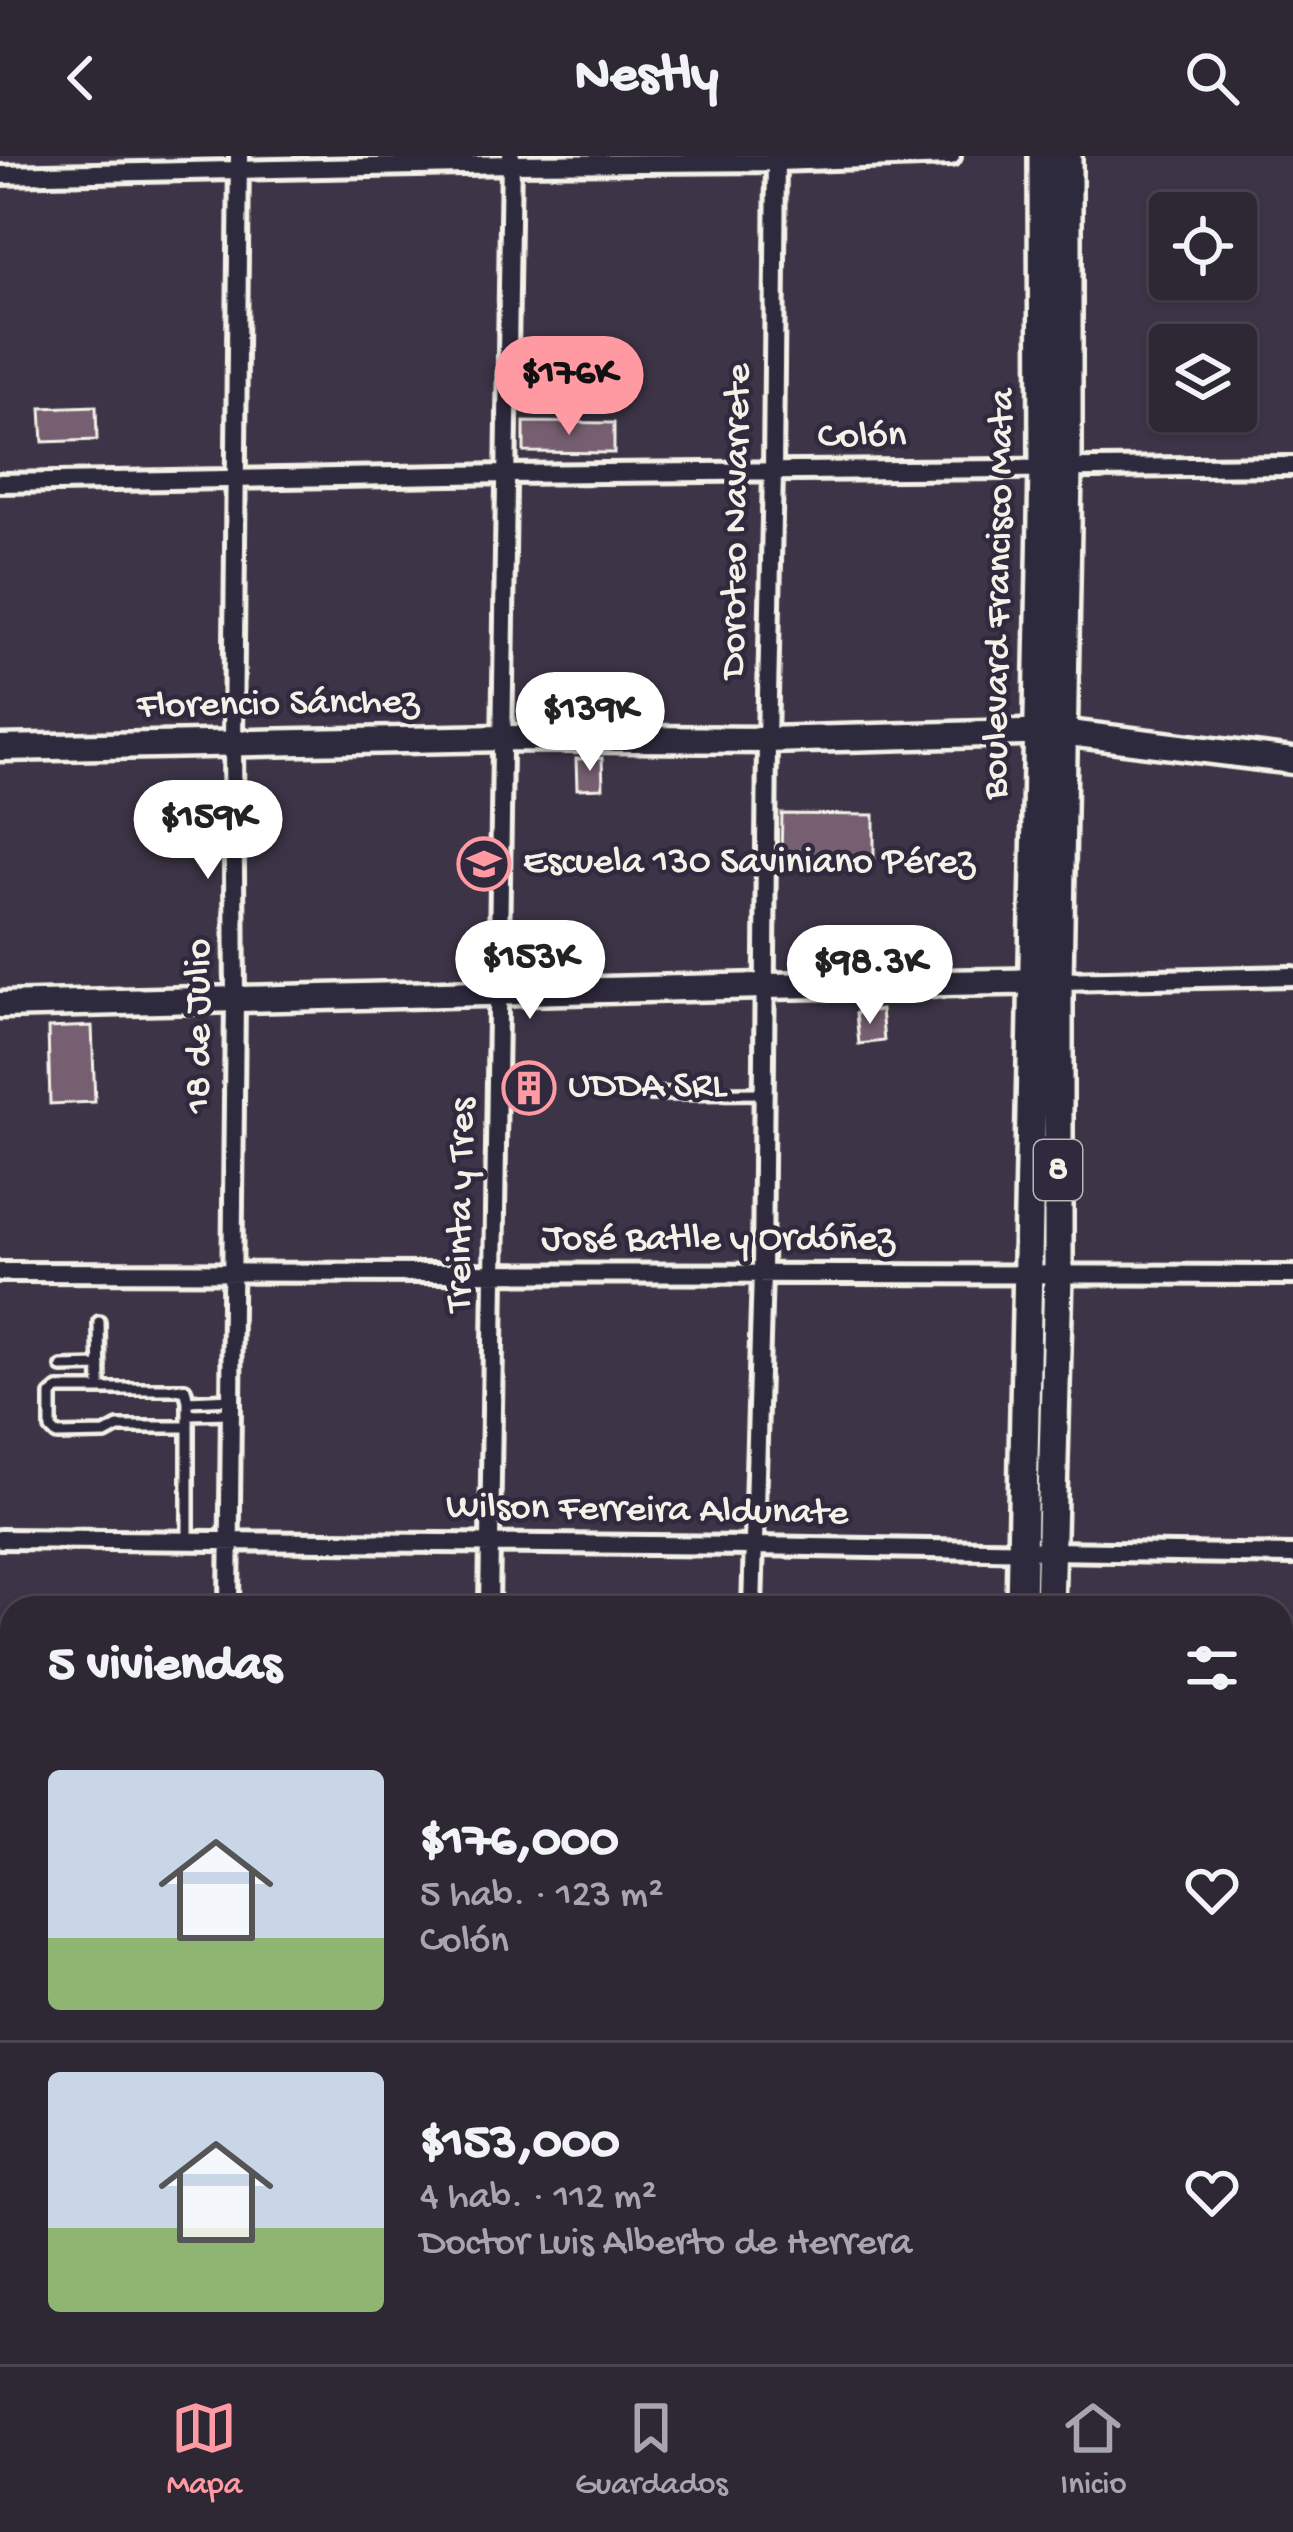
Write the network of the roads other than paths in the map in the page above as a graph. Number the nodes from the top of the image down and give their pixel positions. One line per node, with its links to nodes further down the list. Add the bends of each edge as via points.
1 (951, 156): 4 (street)
2 (1043, 156): 9 (main road, Boulevard Francisco Mata / 8)
3 (1067, 156): 9 (main road, Boulevard Francisco Mata / 8)
4 (776, 159): 5 (street); 10 (street, Doroteo Navarrete)
5 (511, 160): 6 (street); 11 (street, Treinta y Tres)
6 (239, 163): 7 (street); 12 (street, 18 de Julio)
7 (0, 175)
8 (1293, 466): 9 (street, Colón)
9 (1055, 469): 10 (street, Colón); 14 (main road, Boulevard Francisco Mata / 8)
10 (773, 472): 11 (street, Colón); 16 (street, Doroteo Navarrete)
11 (507, 474): 12 (street, Colón); 15 (street, Treinta y Tres)
12 (237, 478): 13 (street, Colón); 17 (street, 18 de Julio)
13 (0, 484)
14 (1050, 732): 16 (street, Florencio Sánchez); 19 (street, Florencio Sánchez); 21 (main road, Boulevard Francisco Mata / 8)
15 (503, 738): 16 (street, Florencio Sánchez); 17 (street, Florencio Sánchez); 23 (street, Treinta y Tres)
16 (766, 740): 22 (street, Doroteo Navarrete)
17 (233, 741): 18 (street, Florencio Sánchez); 24 (street, 18 de Julio)
18 (0, 748)
19 (1293, 761)
20 (1293, 976): 21 (street)
21 (1047, 982): 22 (street); 31 (main road, Boulevard Francisco Mata / 8); 32 (main road, Boulevard Francisco Mata / 8)
22 (764, 986): 23 (street); 26 (street, Doroteo Navarrete)
23 (500, 993): 24 (street); 33 (street, Treinta y Tres)
24 (236, 999): 25 (street); 29 (street, 18 de Julio)
25 (0, 1005)
26 (763, 1093): 27 (lane); 30 (street, Doroteo Navarrete)
27 (644, 1094)
28 (0, 1271): 29 (street, José Batlle y Ordóñez)
29 (233, 1271): 33 (street, José Batlle y Ordóñez); 40 (street, 18 de Julio)
30 (762, 1272): 31 (street, José Batlle y Ordóñez); 33 (street, José Batlle y Ordóñez); 46 (street, Doroteo Navarrete)
31 (1028, 1274): 32 (street, José Batlle y Ordóñez); 47 (main road, Boulevard Francisco Mata / 8)
32 (1058, 1274): 34 (street, José Batlle y Ordóñez); 47 (main road, Boulevard Francisco Mata / 8)
33 (494, 1275): 45 (street, Treinta y Tres)
34 (1293, 1275)
35 (99, 1322): 36 (lane)
36 (100, 1366): 37 (lane); 38 (lane)
37 (62, 1367)
38 (100, 1389): 39 (lane, via 181,1388); 41 (lane, via 54,1391 53,1433)
39 (188, 1401): 40 (lane); 41 (lane)
40 (232, 1406): 41 (lane); 44 (street, 18 de Julio)
41 (188, 1421): 43 (lane)
42 (0, 1539): 43 (street, Wilson Ferreira Aldunate)
43 (188, 1541): 44 (street, Wilson Ferreira Aldunate)
44 (232, 1541): 45 (street, Wilson Ferreira Aldunate); 49 (street, 18 de Julio)
45 (489, 1544): 46 (street, Wilson Ferreira Aldunate); 50 (street, Treinta y Tres)
46 (753, 1546): 47 (street, Wilson Ferreira Aldunate); 51 (street, Doroteo Navarrete)
47 (1036, 1550): 48 (street, Wilson Ferreira Aldunate); 52 (main road, Boulevard Francisco Mata / 8); 53 (main road, Boulevard Francisco Mata / 8)
48 (1293, 1556)
49 (230, 1596)
50 (489, 1596)
51 (752, 1596)
52 (1024, 1596)
53 (1046, 1596)

